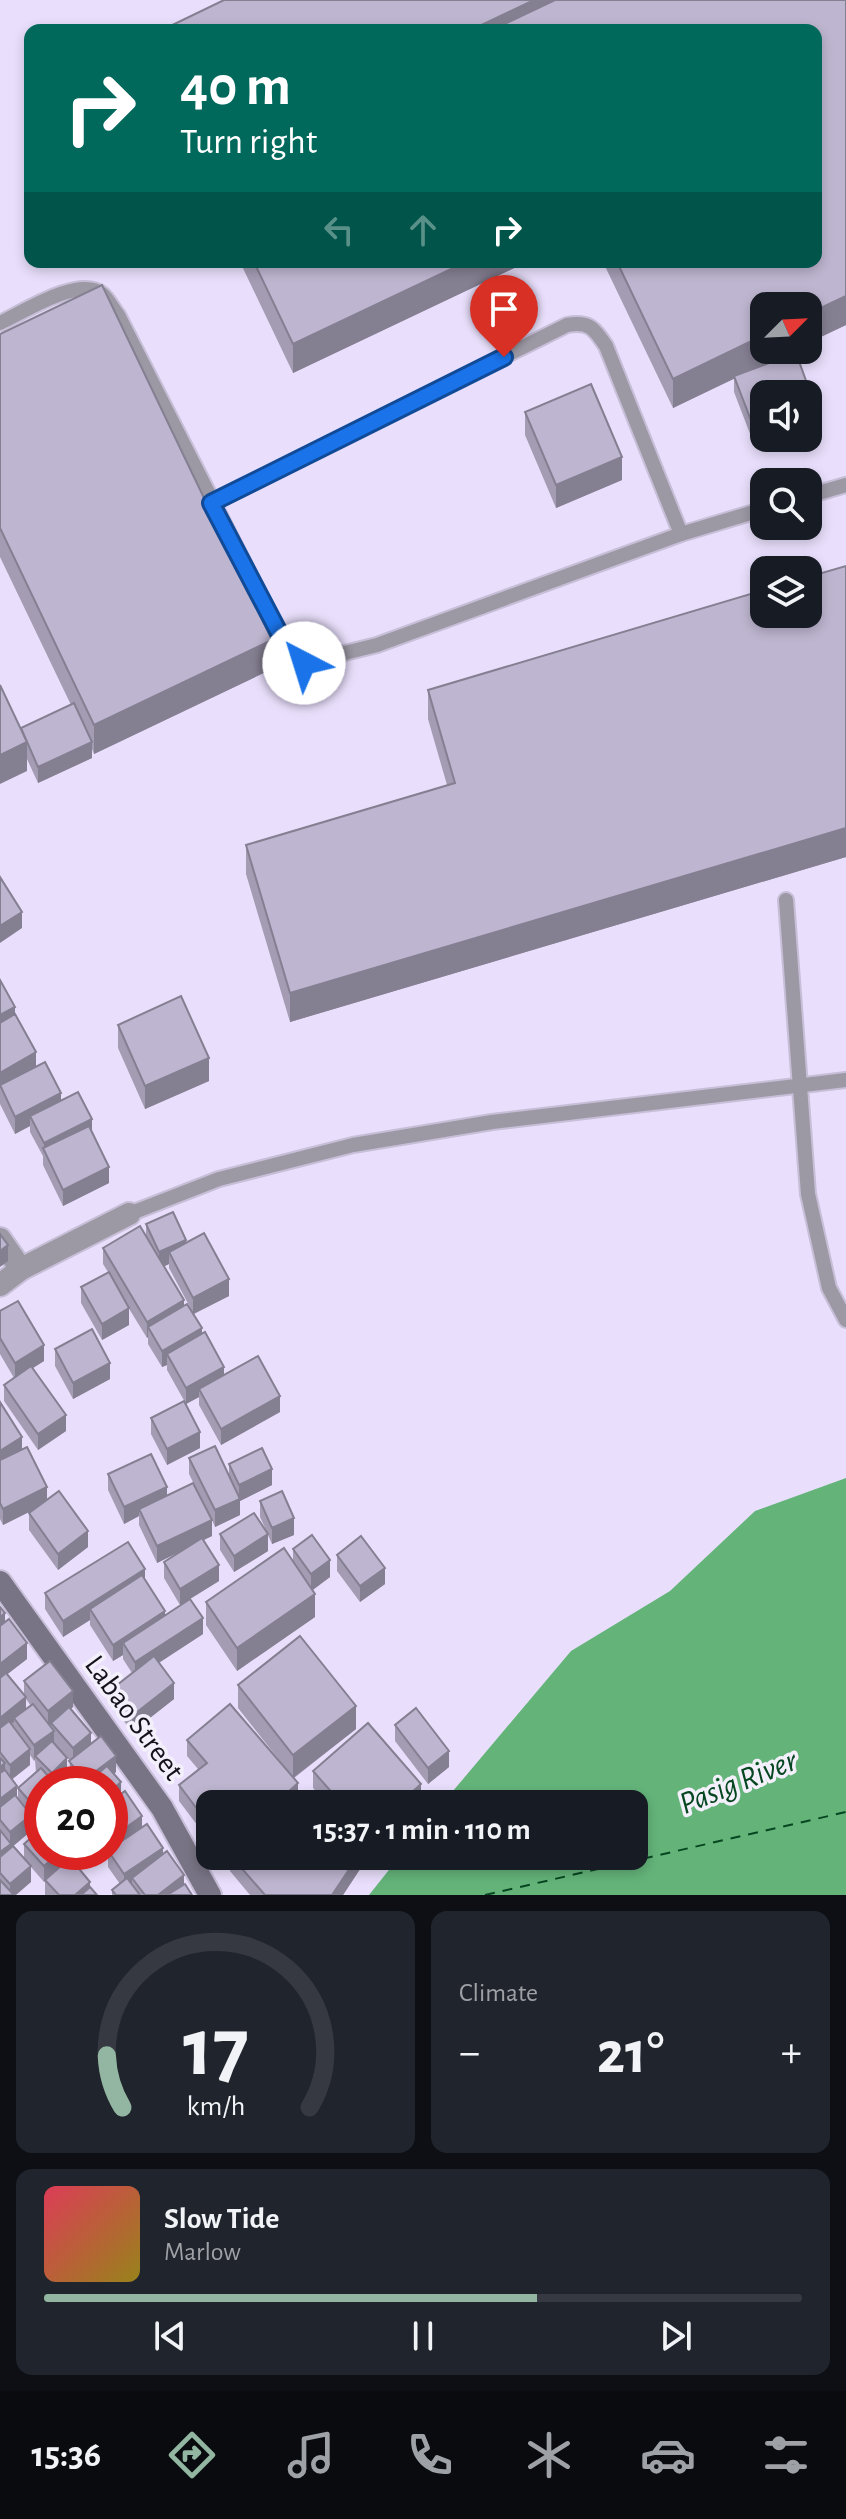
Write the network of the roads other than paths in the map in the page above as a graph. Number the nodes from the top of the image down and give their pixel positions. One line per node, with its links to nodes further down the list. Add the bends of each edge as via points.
1 (0, 323): 4 (lane, via 73,289 90,288 103,295 118,315)
2 (846, 485): 3 (lane)
3 (822, 492)
4 (211, 503): 6 (lane, via 287,648 304,663 377,645); 6 (lane, via 582,322 594,328 606,346)
5 (750, 513): 6 (lane)
6 (681, 534)
7 (786, 900): 9 (lane)
8 (846, 1080): 9 (lane)
9 (798, 1084): 10 (lane, via 353,1145 219,1179); 14 (lane, via 808,1194 829,1288)
10 (129, 1214): 12 (street)
11 (0, 1239): 12 (street)
12 (21, 1269): 13 (street)
13 (0, 1285)
14 (846, 1320)
15 (0, 1582): 16 (main road, Labao Street, via 162,1808)
16 (210, 1895)

